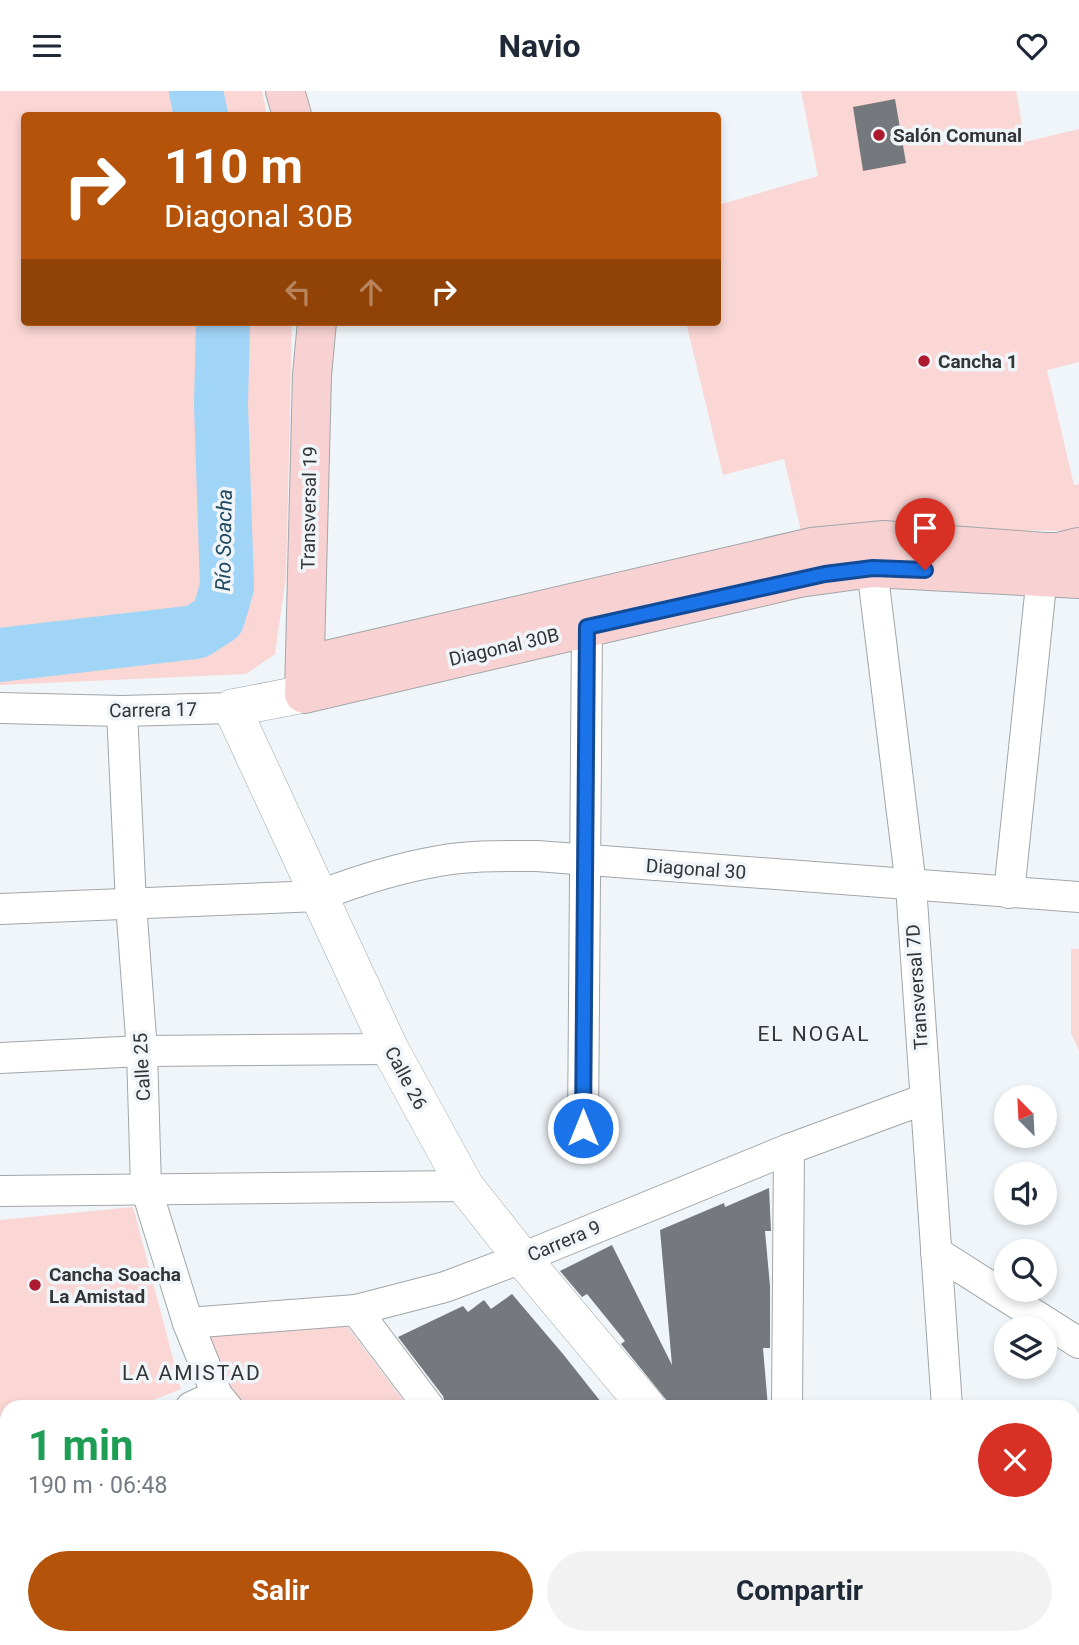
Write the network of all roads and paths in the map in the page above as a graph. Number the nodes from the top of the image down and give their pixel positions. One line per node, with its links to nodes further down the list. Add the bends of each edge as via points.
1 (285, 91): 2 (main road)
2 (291, 112)
3 (317, 326): 7 (main road, Transversal 19)
4 (1061, 564): 5 (main road, Diagonal 30B); 7 (main road, Diagonal 30B, via 884,540 811,547); 13 (street)
5 (873, 568): 6 (main road, Diagonal 30B, via 799,579); 12 (street, Transversal 7D)
6 (587, 627): 7 (main road, Diagonal 30B); 11 (street)
7 (304, 679): 9 (street, Carrera 17)
8 (0, 708): 10 (street, Carrera 17)
9 (232, 708): 10 (street, Carrera 17); 14 (street, Calle 26)
10 (122, 711): 16 (street, Calle 25)
11 (585, 860): 12 (street, Diagonal 30); 14 (street, Diagonal 30, via 498,856 439,861); 22 (street)
12 (911, 886): 13 (street, Diagonal 30); 21 (street, Transversal 7D)
13 (1009, 893): 15 (street, Diagonal 30)
14 (318, 896): 16 (street, Diagonal 30); 18 (street, Calle 26)
15 (1079, 897)
16 (131, 904): 17 (street, Diagonal 30); 19 (street, Calle 25)
17 (0, 909)
18 (390, 1049): 19 (street); 24 (street, Calle 26)
19 (142, 1051): 20 (street); 25 (street, Calle 25)
20 (0, 1058)
21 (925, 1099): 23 (street, Carrera 9); 27 (street, Transversal 7D)
22 (583, 1128)
23 (789, 1149): 28 (street, Carrera 9); 35 (street)
24 (465, 1186): 25 (street); 28 (street, Calle 26)
25 (146, 1188): 26 (street); 30 (street, Calle 25)
26 (0, 1191)
27 (936, 1252): 31 (street); 36 (street, Transversal 7D)
28 (522, 1258): 29 (street, Carrera 9, via 445,1287); 34 (street, Calle 26)
29 (356, 1310): 30 (street, Carrera 9); 33 (street)
30 (188, 1323): 32 (street, Calle 25)
31 (1079, 1343)
32 (211, 1400)
33 (424, 1400)
34 (641, 1400)
35 (787, 1400)
36 (947, 1400)

